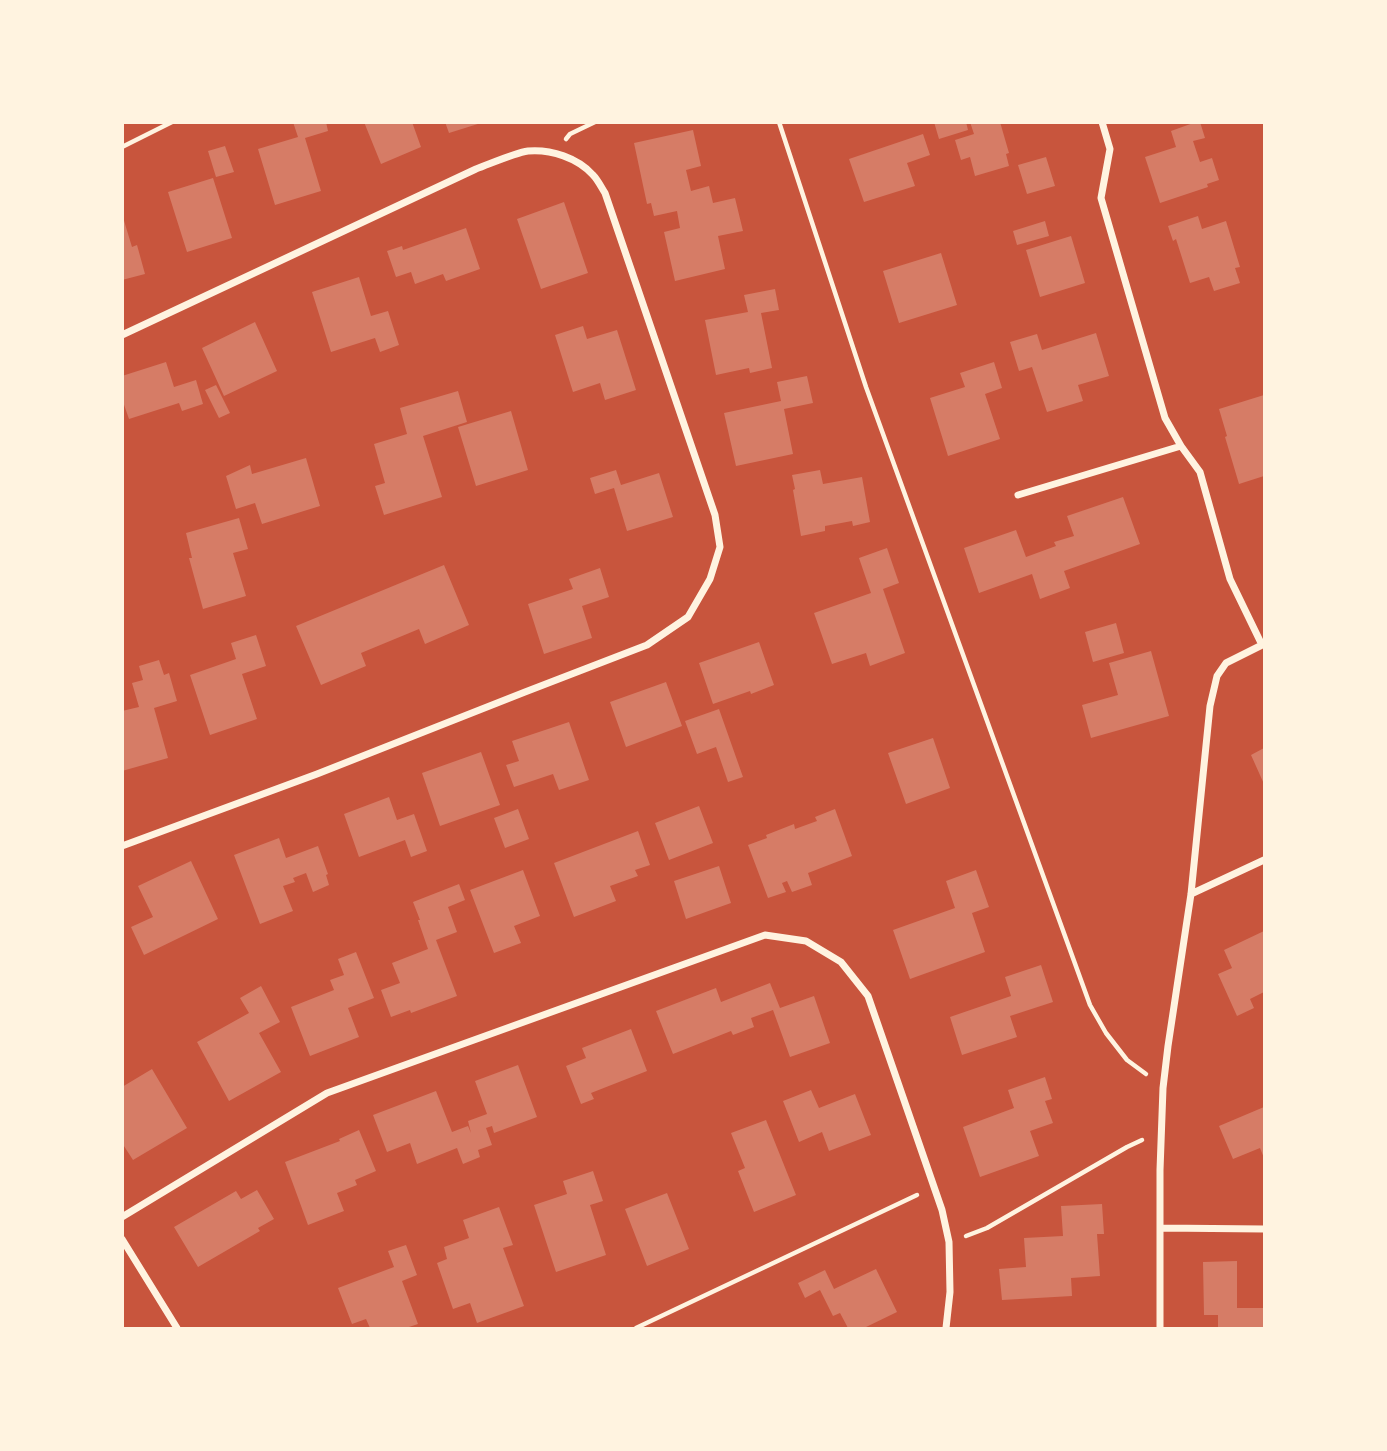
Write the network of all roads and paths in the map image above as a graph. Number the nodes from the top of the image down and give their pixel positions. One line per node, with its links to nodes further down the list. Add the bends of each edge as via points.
1 (172, 122): 5 (path)
2 (595, 122): 6 (path, via 569,134)
3 (779, 122): 14 (path, via 866,387 1090,1005 1127,1060)
4 (1102, 122): 8 (street, via 1110,149 1101,198 1165,418)
5 (122, 147)
6 (555, 154): 7 (street, via 527,151 476,169); 11 (street, via 584,166 605,193 715,515 720,547 710,579 688,617 647,645)
7 (122, 335)
8 (1181, 446): 9 (street); 10 (street, via 1200,472 1230,579)
9 (1018, 495)
10 (1263, 645): 13 (street, via 1226,663 1217,676)
11 (122, 846)
12 (1265, 860): 13 (street)
13 (1191, 894): 14 (street)
14 (1163, 1088): 15 (street)
15 (1161, 1131): 18 (street); 21 (path, via 987,1228)
16 (933, 1187): 17 (street, via 868,996 841,962 806,941 765,935 327,1093); 21 (street); 23 (path)
17 (122, 1217)
18 (1160, 1228): 19 (street); 25 (street)
19 (1265, 1229)
20 (122, 1239): 22 (street)
21 (948, 1242): 24 (street)
22 (177, 1328)
23 (636, 1328)
24 (946, 1328)
25 (1160, 1328)

